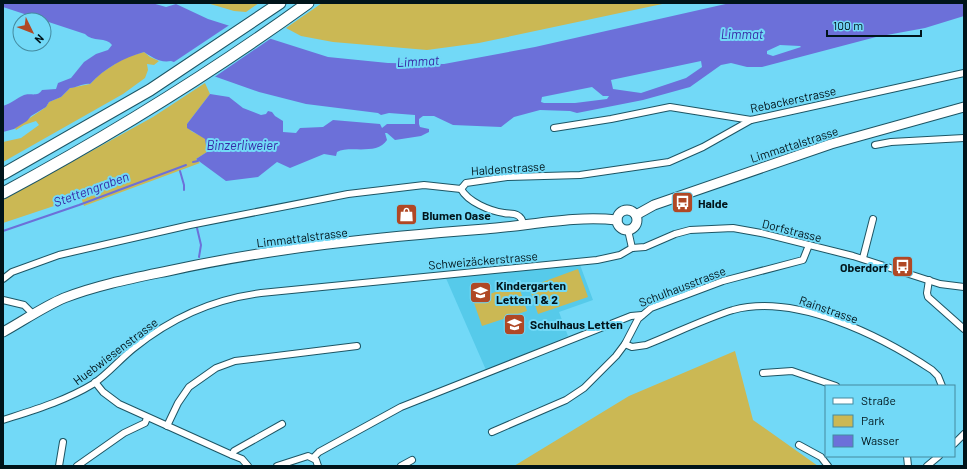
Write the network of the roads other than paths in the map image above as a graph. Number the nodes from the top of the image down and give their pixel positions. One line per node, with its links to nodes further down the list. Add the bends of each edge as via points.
1 (308, 3): 11 (highway, via 170,96 78,152)
2 (276, 6): 9 (highway, via 150,90)
3 (964, 73): 5 (street, Rebackerstrasse)
4 (964, 107): 12 (main road, Limmattalstrasse, via 778,161 654,205)
5 (751, 120): 6 (street, Rebackerstrasse, via 670,107); 10 (street, Haldenstrasse, via 703,147 669,162 580,175 484,179 466,183)
6 (554, 128)
7 (964, 138): 8 (street)
8 (875, 145)
9 (3, 174)
10 (461, 189): 15 (street, via 468,198 482,206 493,211 517,215 523,221); 20 (street, Haldenstrasse, via 424,185 348,194 190,225 59,255 12,272)
11 (3, 193)
12 (636, 216): 14 (main road, via 631,211 624,211 619,214); 16 (main road, via 636,225)
13 (873, 219): 19 (street)
14 (617, 220): 15 (main road, Limmattalstrasse, via 584,218); 16 (main road, via 622,228)
15 (523, 225): 25 (main road, Limmattalstrasse, via 319,245 221,260 80,293)
16 (628, 230): 18 (street)
17 (809, 245): 18 (street, Dorfstrasse, via 733,228 704,228 674,234 645,247); 19 (street, Dorfstrasse); 26 (street, Schulhausstrasse, via 802,260 723,281 651,308)
18 (632, 248): 22 (street, Schweizäckerstrasse, via 616,257 597,260)
19 (863, 258): 21 (street, Dorfstrasse)
20 (3, 279)
21 (929, 280): 23 (street, Dorfstrasse); 27 (street, via 928,297)
22 (334, 286): 32 (street, Huebwiesenstrasse, via 241,296 194,310 149,336)
23 (964, 287)
24 (3, 300): 25 (street, via 27,307)
25 (34, 315): 28 (main road, Limmattalstrasse)
26 (642, 315): 29 (street); 46 (street, Schulhausstrasse, via 631,316 401,407 319,452)
27 (964, 329)
28 (3, 332)
29 (625, 344): 34 (street, Rainstrasse, via 632,347 646,345 734,310 788,307 821,316 874,338 932,370); 39 (street, via 597,377 566,400)
30 (357, 346): 38 (street, via 235,361 216,368 189,387)
31 (763, 373): 33 (street, via 792,371)
32 (95, 382): 35 (street, via 111,399); 36 (street, Huebwiesenstrasse, via 66,398)
33 (833, 385)
34 (942, 385)
35 (147, 418): 38 (street); 49 (street, via 145,422 124,433)
36 (3, 420)
37 (282, 424): 44 (street, via 234,451)
38 (167, 426): 44 (street)
39 (492, 432)
40 (964, 434): 42 (street)
41 (63, 442): 48 (street)
42 (955, 442)
43 (799, 445): 54 (street, via 822,457)
44 (232, 455): 50 (street, via 242,459)
45 (938, 457): 55 (street)
46 (313, 458): 51 (street, via 303,456); 52 (street)
47 (412, 460): 53 (street)
48 (59, 466)
49 (77, 466)
50 (248, 466)
51 (277, 466)
52 (318, 466)
53 (401, 466)
54 (828, 466)
55 (927, 466)

